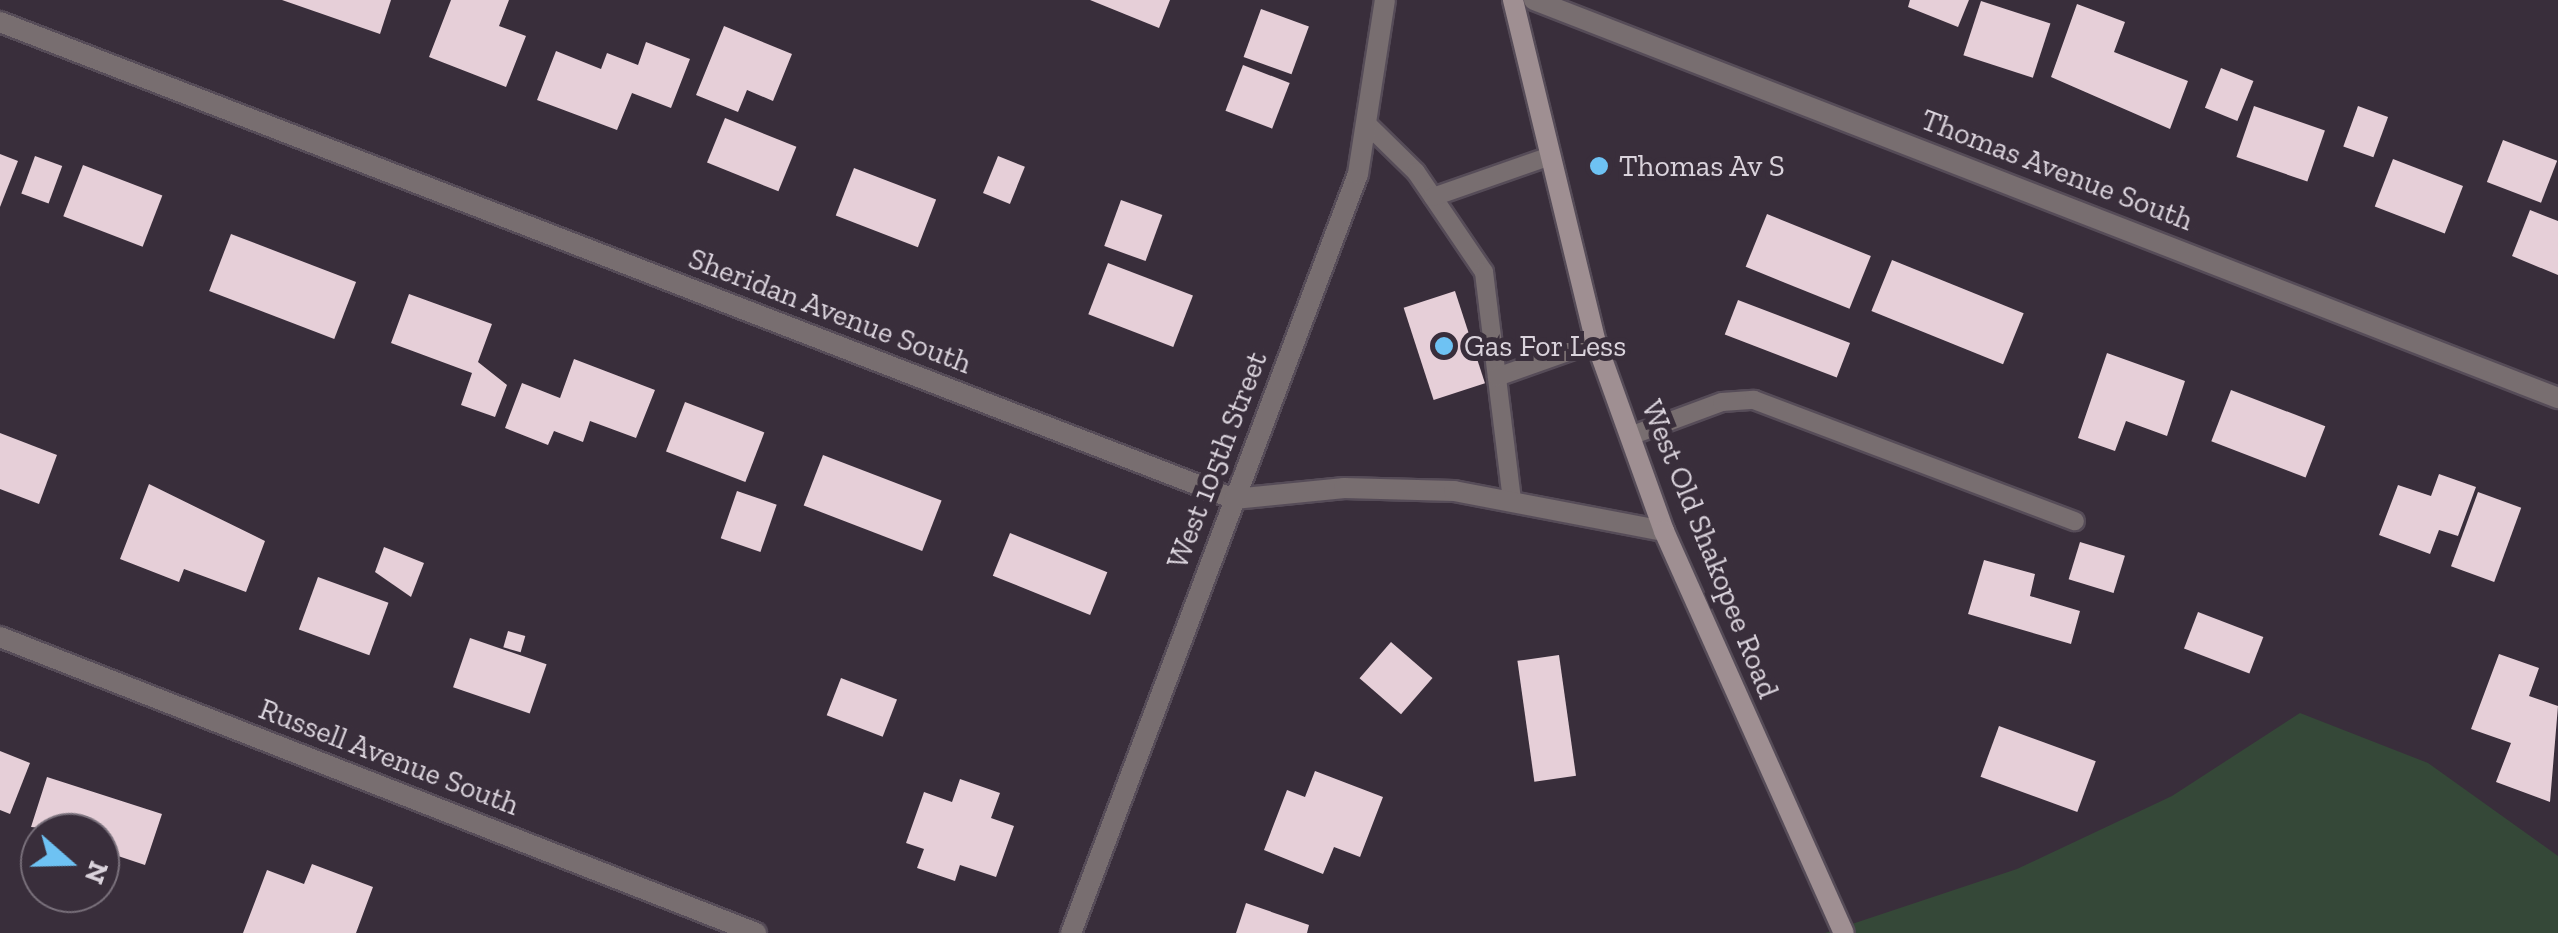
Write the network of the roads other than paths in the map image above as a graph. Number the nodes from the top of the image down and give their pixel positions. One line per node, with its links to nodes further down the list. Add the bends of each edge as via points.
1 (1385, 0): 5 (street, West 105th Street)
2 (1513, 0): 6 (main road, West Old Shakopee Road)
3 (1534, 0): 10 (street, Thomas Avenue South)
4 (0, 22): 12 (street, Sheridan Avenue South)
5 (1366, 123): 7 (lane); 12 (street, West 105th Street, via 1358,174)
6 (1545, 158): 7 (lane); 8 (main road, West Old Shakopee Road)
7 (1433, 197): 9 (lane, via 1484,272)
8 (1596, 342): 9 (lane); 11 (main road, West Old Shakopee Road)
9 (1497, 377): 13 (lane)
10 (2558, 398)
11 (1630, 436): 14 (lane, via 1754,400); 15 (main road, West Old Shakopee Road)
12 (1234, 499): 13 (street, Sheridan Avenue South, via 1344,488); 18 (street, West 105th Street)
13 (1512, 499): 15 (street, Sheridan Avenue South)
14 (2075, 521)
15 (1664, 531): 19 (main road, West Old Shakopee Road)
16 (0, 637): 17 (street, Russell Avenue South)
17 (756, 933)
18 (1071, 933)
19 (1844, 933)

